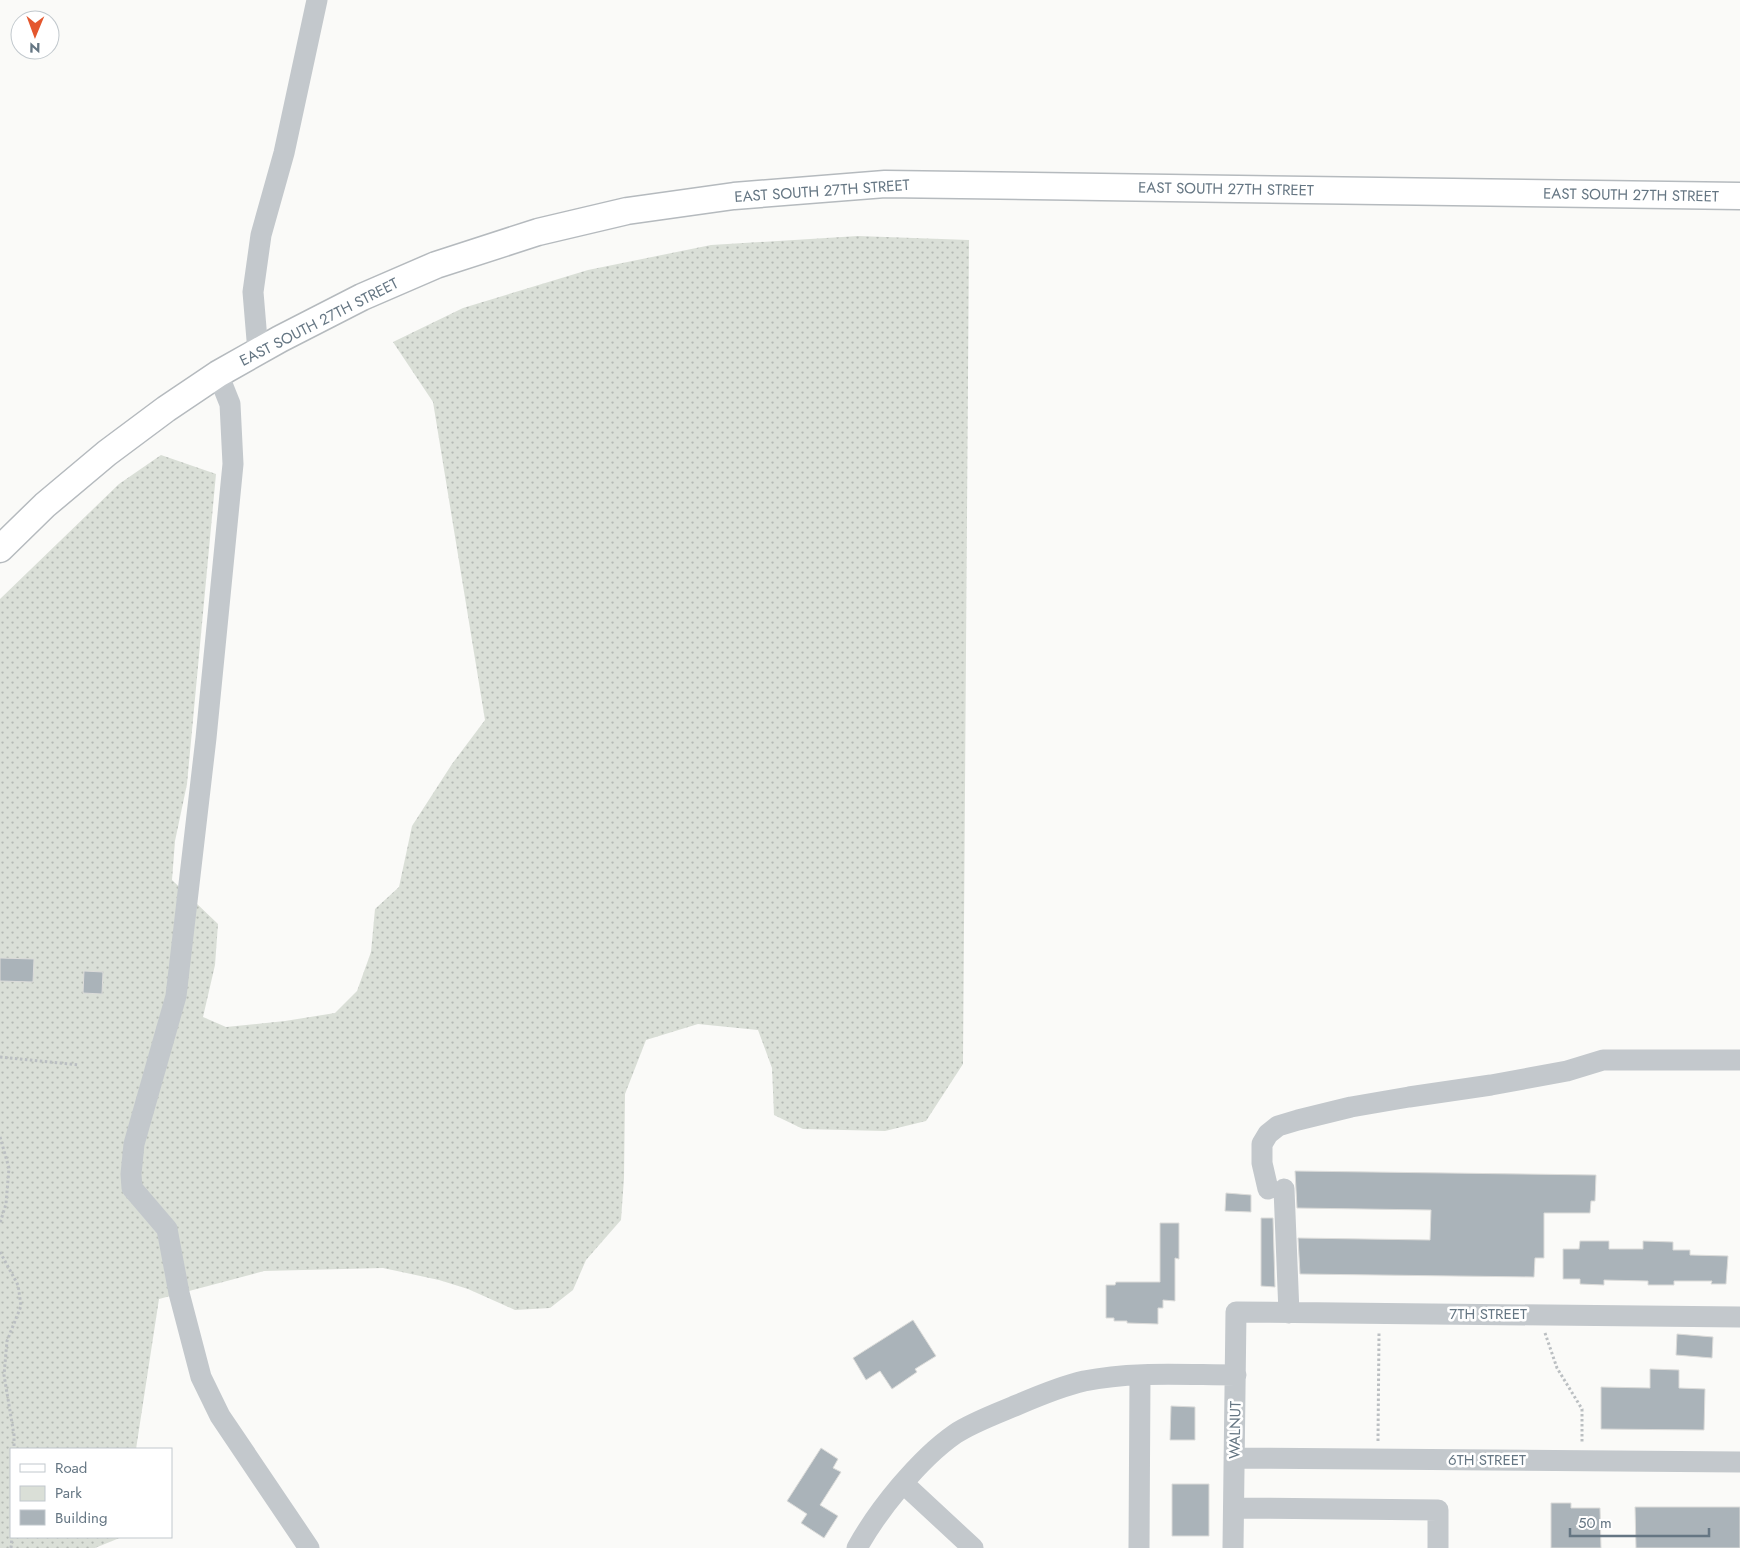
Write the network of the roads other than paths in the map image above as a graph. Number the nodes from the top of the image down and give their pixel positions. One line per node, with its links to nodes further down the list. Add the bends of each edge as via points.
1 (317, 0): 3 (lane, via 284,153 262,235 253,292)
2 (1740, 196): 3 (main road, EAST SOUTH 27TH STREET, via 886,184 734,196 627,211 538,232 436,265 362,296)
3 (258, 352): 4 (main road, EAST SOUTH 27TH STREET)
4 (218, 374): 5 (main road, EAST SOUTH 27TH STREET, via 107,453 45,505); 16 (lane, via 230,404 233,464 206,738 176,996 134,1144 132,1188 167,1229 179,1294 208,1393)
5 (0, 549)
6 (1740, 1060): 8 (lane, via 1603,1060 1491,1085 1370,1104 1278,1126 1262,1144 1262,1163 1276,1189)
7 (1236, 1312): 8 (lane, 7TH STREET); 11 (lane, WALNUT)
8 (1289, 1312): 9 (lane, 7TH STREET)
9 (1740, 1317)
10 (1140, 1375): 11 (lane); 14 (lane, via 1084,1381 1037,1396 992,1416 956,1433 927,1456); 19 (lane)
11 (1236, 1375): 12 (lane, WALNUT)
12 (1234, 1458): 13 (lane, 6TH STREET); 15 (lane, WALNUT)
13 (1740, 1462)
14 (904, 1484): 17 (lane); 18 (lane)
15 (1234, 1508): 20 (lane, WALNUT); 21 (lane, via 1438,1510)
16 (308, 1548)
17 (857, 1548)
18 (973, 1548)
19 (1139, 1548)
20 (1233, 1548)
21 (1438, 1548)

